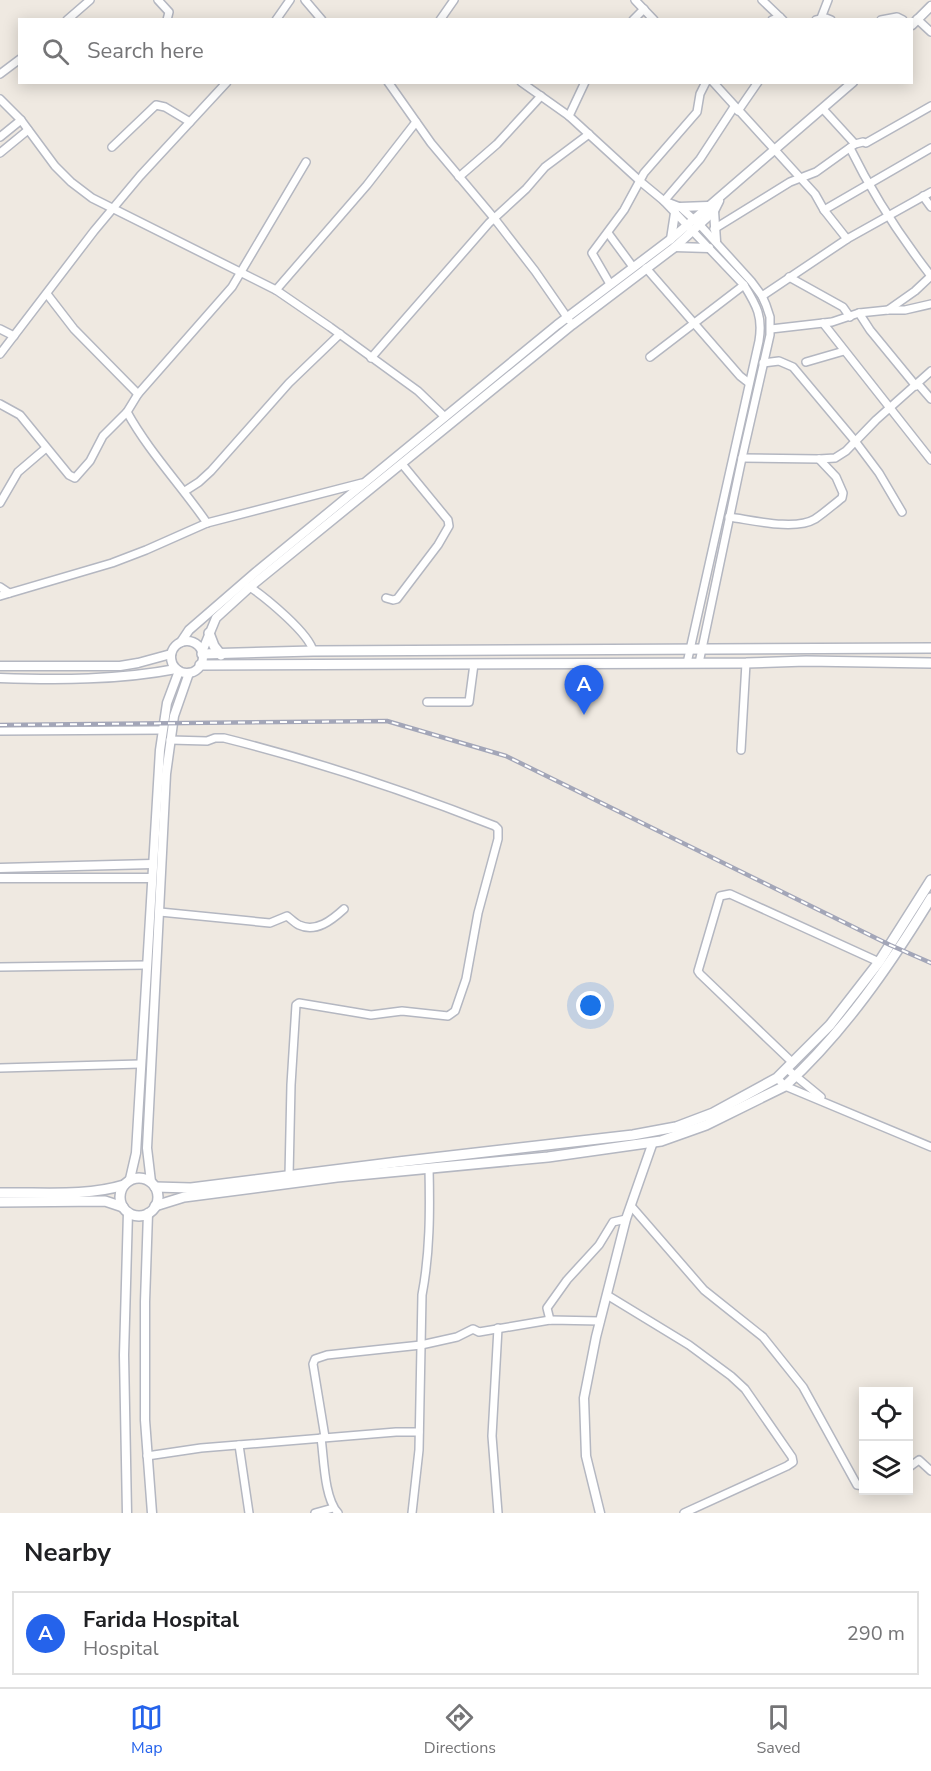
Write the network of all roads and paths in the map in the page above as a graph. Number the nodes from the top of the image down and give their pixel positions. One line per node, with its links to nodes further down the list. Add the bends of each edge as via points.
1 (90, 0): 11 (street)
2 (158, 0): 12 (street, via 169,12)
3 (290, 0): 13 (street)
4 (304, 0): 14 (street)
5 (454, 0): 15 (street)
6 (635, 0): 10 (street)
7 (762, 0): 18 (street)
8 (828, 0): 19 (street)
9 (931, 6): 20 (street)
10 (644, 9): 16 (street); 17 (street)
11 (69, 18)
12 (168, 18)
13 (277, 18)
14 (320, 18)
15 (441, 18)
16 (635, 18)
17 (652, 18)
18 (782, 18)
19 (819, 18)
20 (914, 22): 21 (street)
21 (931, 32)
22 (18, 60): 23 (street)
23 (0, 74)
24 (225, 84): 39 (street)
25 (389, 84): 40 (street)
26 (524, 84): 32 (street)
27 (584, 84): 37 (street)
28 (705, 84): 52 (street, via 697,112 644,173)
29 (715, 84): 35 (street)
30 (756, 84): 35 (street)
31 (851, 84): 36 (street)
32 (541, 96): 37 (street); 50 (street, via 497,144)
33 (0, 99): 38 (street)
34 (931, 106): 44 (street, via 866,143)
35 (736, 109): 47 (street); 56 (street)
36 (823, 109): 44 (street); 47 (street)
37 (569, 116): 42 (street)
38 (21, 120): 41 (street); 43 (street)
39 (190, 122): 45 (street, via 156,105); 58 (street)
40 (416, 122): 50 (street); 77 (street)
41 (28, 130): 48 (street); 58 (street, via 71,182)
42 (589, 134): 52 (street); 63 (street, via 545,167)
43 (0, 137)
44 (852, 146): 51 (street); 53 (street)
45 (112, 147)
46 (931, 148): 53 (street)
47 (774, 150): 51 (street); 59 (street)
48 (0, 153)
49 (306, 162): 72 (street)
50 (459, 177): 63 (street)
51 (799, 178): 61 (street); 65 (street)
52 (641, 182): 56 (street); 66 (street)
53 (869, 184): 61 (street); 62 (street)
54 (931, 192): 55 (street)
55 (924, 196): 57 (street); 62 (street)
56 (664, 201): 60 (street)
57 (931, 207)
58 (112, 209): 72 (street); 78 (street)
59 (711, 209): 60 (street); 64 (street); 65 (street)
60 (677, 210): 64 (street); 68 (street)
61 (824, 210): 67 (street)
62 (888, 216): 67 (street); 73 (street)
63 (494, 218): 84 (street); 93 (street)
64 (694, 225): 68 (street); 69 (street)
65 (714, 229): 69 (street)
66 (608, 233): 70 (street); 75 (street, via 592,253)
67 (847, 239): 74 (street)
68 (673, 243): 69 (street); 70 (street); 71 (street)
69 (712, 245): 76 (street); 79 (street)
70 (633, 267): 75 (street)
71 (646, 268): 84 (street); 86 (street)
72 (241, 272): 77 (street); 100 (street)
73 (931, 276): 81 (street)
74 (789, 277): 79 (street); 83 (street, via 843,307)
75 (610, 284): 84 (street)
76 (744, 285): 86 (street); 98 (street, via 761,319)
77 (276, 290): 89 (street)
78 (47, 294): 90 (street); 100 (street, via 74,329)
79 (762, 296): 88 (street)
80 (931, 304): 81 (street)
81 (888, 310): 82 (street)
82 (859, 313): 83 (street); 99 (street)
83 (850, 317): 85 (street)
84 (569, 321): 105 (street); 111 (street)
85 (823, 323): 88 (street); 91 (street)
86 (695, 324): 94 (street); 98 (street)
87 (0, 329): 90 (street)
88 (771, 329): 96 (street)
89 (340, 334): 93 (street); 113 (street, via 289,383 212,471)
90 (14, 336): 92 (street)
91 (844, 351): 95 (street); 103 (street)
92 (0, 354)
93 (371, 357): 105 (street, via 418,391)
94 (650, 357)
95 (806, 362)
96 (763, 363): 106 (street, via 779,361 793,367); 108 (street)
97 (931, 371): 99 (street)
98 (749, 383): 126 (street)
99 (917, 385): 101 (street); 103 (street)
100 (138, 394): 104 (street)
101 (931, 399)
102 (0, 404): 107 (street, via 20,415)
103 (890, 408): 106 (street); 110 (street)
104 (127, 412): 107 (street, via 103,436 75,478); 113 (street)
105 (445, 417): 112 (street)
106 (855, 441): 109 (street, via 835,458); 115 (street)
107 (46, 448): 114 (street, via 18,472)
108 (742, 458): 109 (street); 116 (street)
109 (819, 459): 116 (street, via 836,477 843,493 814,520 786,524)
110 (931, 460)
111 (402, 464): 119 (street); 122 (street, via 449,526 397,599)
112 (362, 483): 117 (street); 124 (street, via 189,630)
113 (185, 491): 117 (street)
114 (0, 503)
115 (902, 512)
116 (729, 517): 127 (street)
117 (207, 523): 120 (street, via 112,563)
118 (0, 587): 120 (street)
119 (250, 587): 123 (street, via 216,618); 128 (street, via 302,632)
120 (9, 593): 121 (street)
121 (0, 596)
122 (386, 598)
123 (209, 633): 129 (street); 131 (main road)
124 (181, 642): 129 (street, via 193,642); 130 (street)
125 (931, 648): 127 (main road)
126 (689, 649): 127 (main road); 128 (main road); 132 (street)
127 (701, 649): 133 (street)
128 (313, 651): 131 (main road)
129 (202, 653): 131 (main road); 137 (street)
130 (171, 654): 138 (street, via 120,666); 139 (street)
131 (221, 655)
132 (687, 663): 133 (main road); 136 (main road)
133 (699, 663): 134 (main road)
134 (746, 663): 135 (main road); 146 (street)
135 (931, 663)
136 (474, 664): 137 (main road); 142 (street, via 469,702)
137 (200, 665): 140 (street)
138 (0, 666)
139 (178, 670): 140 (street); 141 (street, via 92,677); 143 (street)
140 (189, 673): 145 (street)
141 (0, 678)
142 (427, 702)
143 (162, 730): 144 (street); 147 (street)
144 (0, 731)
145 (170, 740): 154 (street); 168 (street, via 224,738 283,753 418,796 498,829 466,979 455,1011 448,1016 402,1011 371,1015 296,1005)
146 (741, 750)
147 (152, 864): 148 (street); 150 (street)
148 (0, 868)
149 (0, 878): 150 (street)
150 (152, 878): 156 (street)
151 (931, 880): 155 (main road)
152 (931, 898): 161 (main road, via 878,979)
153 (344, 909): 154 (street, via 317,927 298,925 287,916 270,923)
154 (160, 912): 170 (street, via 147,1148)
155 (879, 962): 159 (main road, via 830,1025); 159 (street, via 730,894 720,896 698,971)
156 (147, 965): 157 (street); 158 (street)
157 (0, 967)
158 (140, 1064): 160 (street); 169 (street, via 136,1153)
159 (790, 1066): 161 (street); 162 (main road)
160 (0, 1068)
161 (795, 1077): 163 (main road); 164 (street)
162 (777, 1078): 163 (street); 168 (main road, via 721,1109 676,1127)
163 (785, 1086): 164 (street); 165 (main road, via 706,1125)
164 (831, 1103): 166 (street)
165 (653, 1142): 167 (main road); 173 (street)
166 (931, 1148)
167 (429, 1168): 175 (main road, via 184,1197); 181 (street)
168 (289, 1176): 170 (main road, via 191,1188)
169 (127, 1182): 170 (main road, via 143,1178); 171 (main road, via 90,1192); 174 (main road, via 120,1196)
170 (153, 1185): 175 (main road, via 158,1197)
171 (0, 1193)
172 (0, 1202): 174 (main road, via 105,1201)
173 (632, 1207): 176 (street); 188 (street, via 704,1290 763,1337 803,1387)
174 (125, 1210): 175 (main road, via 141,1216); 190 (street)
175 (151, 1210): 185 (street, via 145,1302)
176 (626, 1219): 177 (street); 178 (street, via 613,1222 599,1245 560,1290 547,1308)
177 (608, 1295): 179 (street); 197 (street, via 731,1376 745,1389 792,1456 793,1462 788,1466)
178 (550, 1320): 179 (street); 180 (street)
179 (600, 1321): 196 (street, via 584,1398 586,1455)
180 (498, 1328): 181 (street, via 479,1332 472,1329 457,1337); 195 (street, via 492,1436)
181 (421, 1345): 182 (street); 183 (street, via 315,1359)
182 (419, 1432): 183 (street); 194 (street)
183 (323, 1438): 184 (street); 189 (street)
184 (239, 1445): 185 (street); 192 (street)
185 (147, 1455): 191 (street)
186 (913, 1464): 187 (street, via 918,1459)
187 (931, 1471)
188 (859, 1485)
189 (335, 1511): 193 (street)
190 (127, 1513)
191 (152, 1513)
192 (249, 1513)
193 (315, 1513)
194 (412, 1513)
195 (498, 1513)
196 (600, 1513)
197 (684, 1513)

